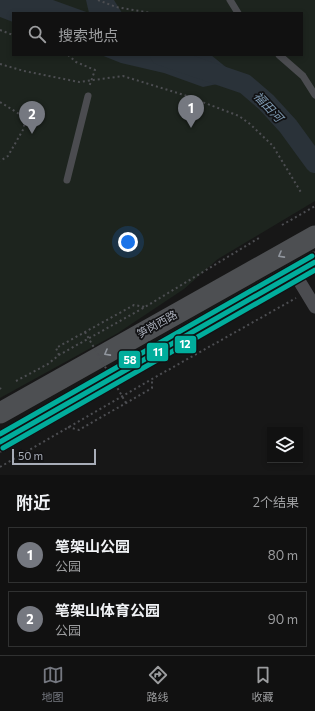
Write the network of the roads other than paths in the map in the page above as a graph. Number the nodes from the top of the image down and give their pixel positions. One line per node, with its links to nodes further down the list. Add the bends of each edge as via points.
1 (230, 0): 2 (lane)
2 (237, 12)
3 (280, 56): 4 (lane, via 303,76)
4 (315, 95)
5 (88, 96): 6 (lane)
6 (66, 180)
7 (315, 236): 9 (main road, 笋岗西路, one-way to 9)
8 (315, 262): 10 (main road)
9 (258, 268): 11 (main road); 13 (main road, 笋岗西路, one-way to 13)
10 (295, 274): 11 (main road); 12 (street)
11 (269, 288): 14 (main road)
12 (315, 307)
13 (0, 413)
14 (0, 442)

